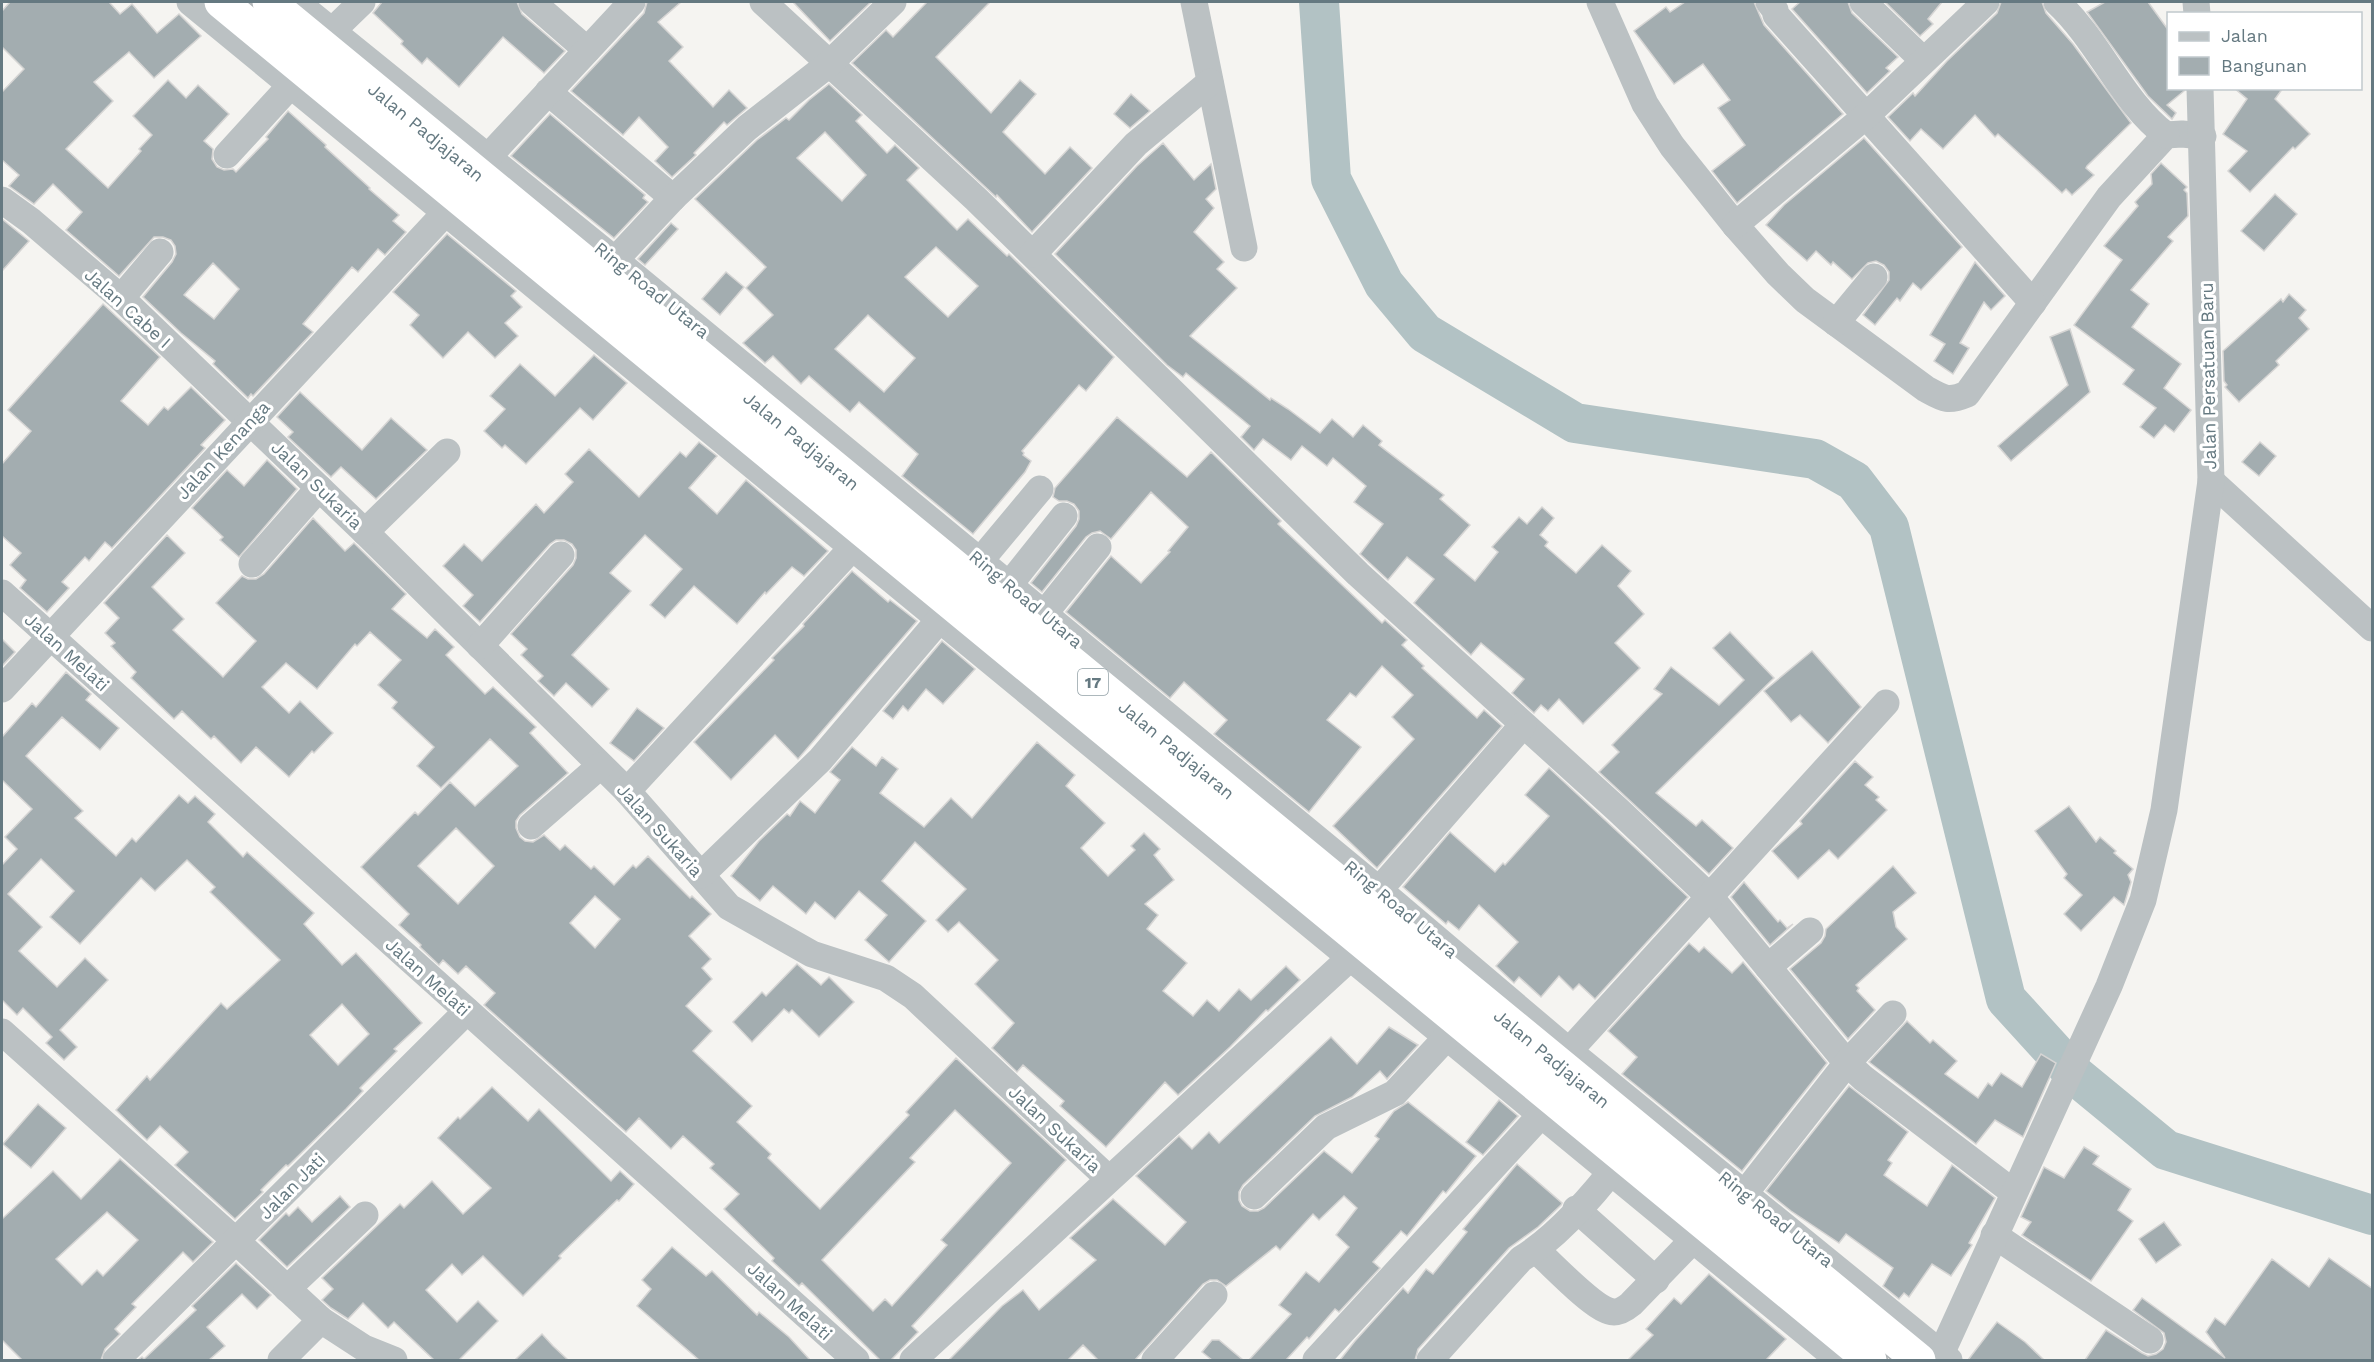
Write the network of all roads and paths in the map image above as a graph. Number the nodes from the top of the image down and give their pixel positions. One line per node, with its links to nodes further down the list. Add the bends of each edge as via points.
1 (190, 2): 21 (street)
2 (221, 2): 41 (highway, Jalan Padjajaran / 17)
3 (269, 2): 64 (highway, Jalan Padjajaran / 17)
4 (296, 2): 16 (street, Ring Road Utara)
5 (362, 2): 16 (street)
6 (532, 2): 17 (street)
7 (632, 2): 17 (street)
8 (763, 2): 19 (street)
9 (893, 2): 19 (street)
10 (1194, 2): 20 (street)
11 (1600, 2): 32 (street, via 1645,104 1672,146)
12 (1863, 2): 18 (street)
13 (1986, 2): 18 (street)
14 (2057, 2): 25 (street, via 2075,18 2149,122)
15 (1775, 4): 24 (street, via 1776,15)
16 (332, 31): 28 (street, Ring Road Utara)
17 (587, 50): 23 (street)
18 (1923, 60): 24 (street)
19 (829, 64): 29 (street, via 747,128); 35 (street)
20 (1210, 82): 33 (street); 35 (street, via 1136,144)
21 (291, 85): 27 (street); 31 (street)
22 (2200, 90): 26 (street, Jalan Persatuan Baru)
23 (548, 92): 28 (street); 29 (street)
24 (1867, 115): 32 (street); 39 (street)
25 (2166, 135): 26 (street); 39 (street, via 2109,196)
26 (2203, 136): 44 (street, Jalan Persatuan Baru)
27 (227, 155)
28 (488, 157): 36 (street, Ring Road Utara)
29 (673, 198): 36 (street)
30 (2, 200): 38 (street, Jalan Cabe I)
31 (446, 212): 41 (street); 42 (street, Jalan Kenanga)
32 (1735, 225): 40 (street, via 1791,287)
33 (1244, 248)
34 (160, 252): 38 (street)
35 (1033, 254): 63 (street, via 1358,574)
36 (615, 260): 52 (street, Ring Road Utara)
37 (1874, 277): 40 (street)
38 (121, 298): 42 (street, Jalan Cabe I)
39 (2033, 303): 40 (street, via 1966,394 1953,400 1926,389)
40 (1836, 323)
41 (648, 367): 50 (street); 68 (highway, Jalan Padjajaran / 17)
42 (250, 422): 45 (street, Jalan Sukaria); 59 (street, Jalan Kenanga)
43 (447, 453): 48 (street)
44 (2211, 481): 58 (street, Jalan Persatuan Baru); 84 (street, via 2164,810 2143,900 2109,986)
45 (319, 488): 48 (street, Jalan Sukaria); 53 (street)
46 (1040, 489): 52 (street)
47 (1064, 516): 54 (street)
48 (365, 532): 60 (street, Jalan Sukaria)
49 (1098, 547): 56 (street)
50 (853, 548): 57 (street); 66 (street)
51 (561, 555): 60 (street)
52 (980, 561): 54 (street, Ring Road Utara)
53 (252, 564)
54 (1009, 585): 56 (street, Ring Road Utara)
55 (2, 593): 59 (street, Jalan Melati)
56 (1044, 614): 64 (street, Ring Road Utara)
57 (940, 619): 68 (street); 69 (street, via 820,760)
58 (2373, 628)
59 (48, 636): 61 (street, Jalan Kenanga); 75 (street, Jalan Melati, via 148,740)
60 (480, 646): 65 (street, Jalan Sukaria)
61 (2, 689)
62 (1886, 704): 71 (street)
63 (1523, 724): 70 (street); 71 (street)
64 (1207, 762): 70 (street, Ring Road Utara); 99 (highway, Jalan Padjajaran / 17)
65 (600, 766): 66 (street, Jalan Sukaria); 67 (street)
66 (627, 791): 69 (street, Jalan Sukaria)
67 (531, 826)
68 (1259, 870): 73 (street); 82 (highway, Jalan Padjajaran / 17)
69 (700, 875): 83 (street, Jalan Sukaria, via 729,907 761,926 812,954 886,978 913,996)
70 (1379, 890): 79 (street, Ring Road Utara)
71 (1711, 898): 74 (street); 79 (street)
72 (1809, 931): 74 (street)
73 (1350, 958): 78 (street); 83 (street)
74 (1768, 967): 80 (street)
75 (467, 1011): 91 (street, Jalan Jati); 103 (street, Jalan Melati)
76 (1893, 1014): 80 (street)
77 (2, 1035): 91 (street)
78 (1447, 1037): 81 (street); 86 (street, via 1395,1093 1326,1127)
79 (1569, 1051): 85 (street, Ring Road Utara)
80 (1847, 1062): 84 (street); 85 (street)
81 (1541, 1115): 82 (street); 106 (street)
82 (1617, 1165): 87 (street); 90 (street); 109 (highway, Jalan Padjajaran / 17)
83 (1109, 1179): 104 (street)
84 (2013, 1192): 89 (street)
85 (1745, 1194): 99 (street, Ring Road Utara)
86 (1254, 1196)
87 (1576, 1209): 92 (street); 93 (street)
88 (365, 1215): 94 (street)
89 (1994, 1235): 97 (street); 99 (street)
90 (1693, 1240): 93 (street); 108 (street)
91 (237, 1242): 94 (street); 100 (street, Jalan Jati)
92 (1536, 1250): 93 (street, via 1597,1305 1611,1312 1623,1310); 107 (street, via 1521,1259)
93 (1656, 1280)
94 (287, 1289): 96 (street)
95 (1214, 1294): 105 (street)
96 (321, 1320): 98 (street); 101 (street)
97 (2150, 1340)
98 (358, 1354): 102 (street)
99 (1936, 1358)
100 (116, 1360)
101 (281, 1360)
102 (394, 1360)
103 (856, 1360)
104 (913, 1360)
105 (1155, 1360)
106 (1316, 1360)
107 (1430, 1360)
108 (1839, 1360)
109 (1870, 1360)

